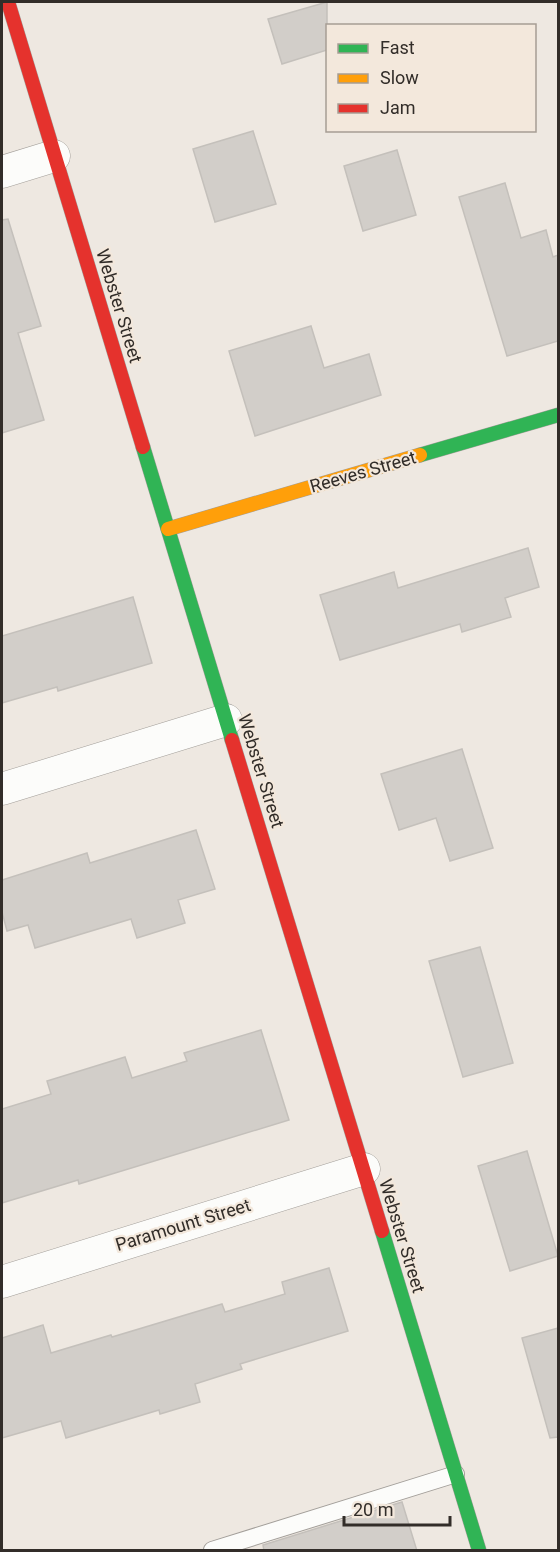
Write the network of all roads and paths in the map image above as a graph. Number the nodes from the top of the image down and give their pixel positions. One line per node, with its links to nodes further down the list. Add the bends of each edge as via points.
1 (8, 2): 2 (street, Webster Street)
2 (54, 156): 3 (street); 5 (street, Webster Street)
3 (2, 172)
4 (558, 415): 5 (street, Reeves Street)
5 (168, 529): 6 (street, Webster Street)
6 (226, 720): 7 (street); 8 (street, Webster Street)
7 (2, 789)
8 (364, 1169): 9 (street, Paramount Street); 10 (street, Webster Street)
9 (2, 1282)
10 (456, 1474): 11 (lane); 12 (street, Webster Street)
11 (213, 1551)
12 (479, 1551)

